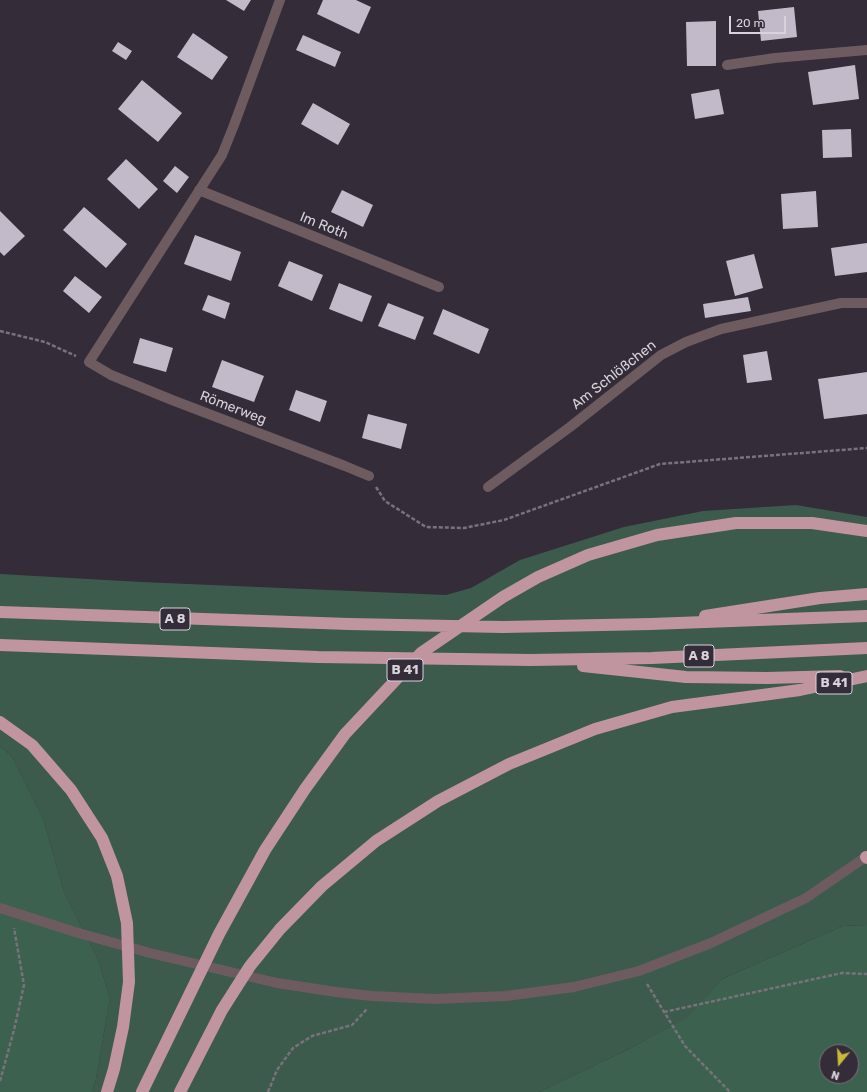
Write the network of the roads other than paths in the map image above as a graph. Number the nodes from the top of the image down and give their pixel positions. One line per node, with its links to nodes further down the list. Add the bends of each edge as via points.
1 (280, 0): 4 (street, via 222,156)
2 (867, 50): 3 (street)
3 (727, 65)
4 (199, 190): 5 (street, Im Roth); 7 (street, Römerweg, via 89,362 111,375 172,400)
5 (439, 287)
6 (867, 303): 8 (street, Am Schlößchen, via 841,303 728,327 686,342 661,355 570,427)
7 (368, 476)
8 (488, 487)
9 (867, 531): 22 (highway, B 41, via 812,523 736,523 657,534 588,555 538,577 503,597 422,653 345,734 305,789 266,850 219,934)
10 (867, 594): 13 (highway, via 820,598)
11 (0, 612): 13 (highway, A 8, via 502,627)
12 (867, 616): 13 (highway, A 8)
13 (651, 624)
14 (0, 645): 16 (highway, A 8, via 318,657)
15 (867, 648): 16 (highway, A 8, via 652,658)
16 (531, 660): 17 (highway, via 686,677)
17 (867, 675): 23 (highway, B 41, via 800,690 672,707 595,729 509,764 438,800 376,841 322,886 280,929 250,966 222,1010)
18 (0, 722): 21 (highway, via 32,746 71,790 102,838 117,876 127,923 129,982 114,1069)
19 (867, 857): 20 (street, via 806,898 711,944 640,971 574,987 506,996 434,999 372,996 277,983 150,953)
20 (0, 908)
21 (107, 1092)
22 (142, 1092)
23 (180, 1092)

